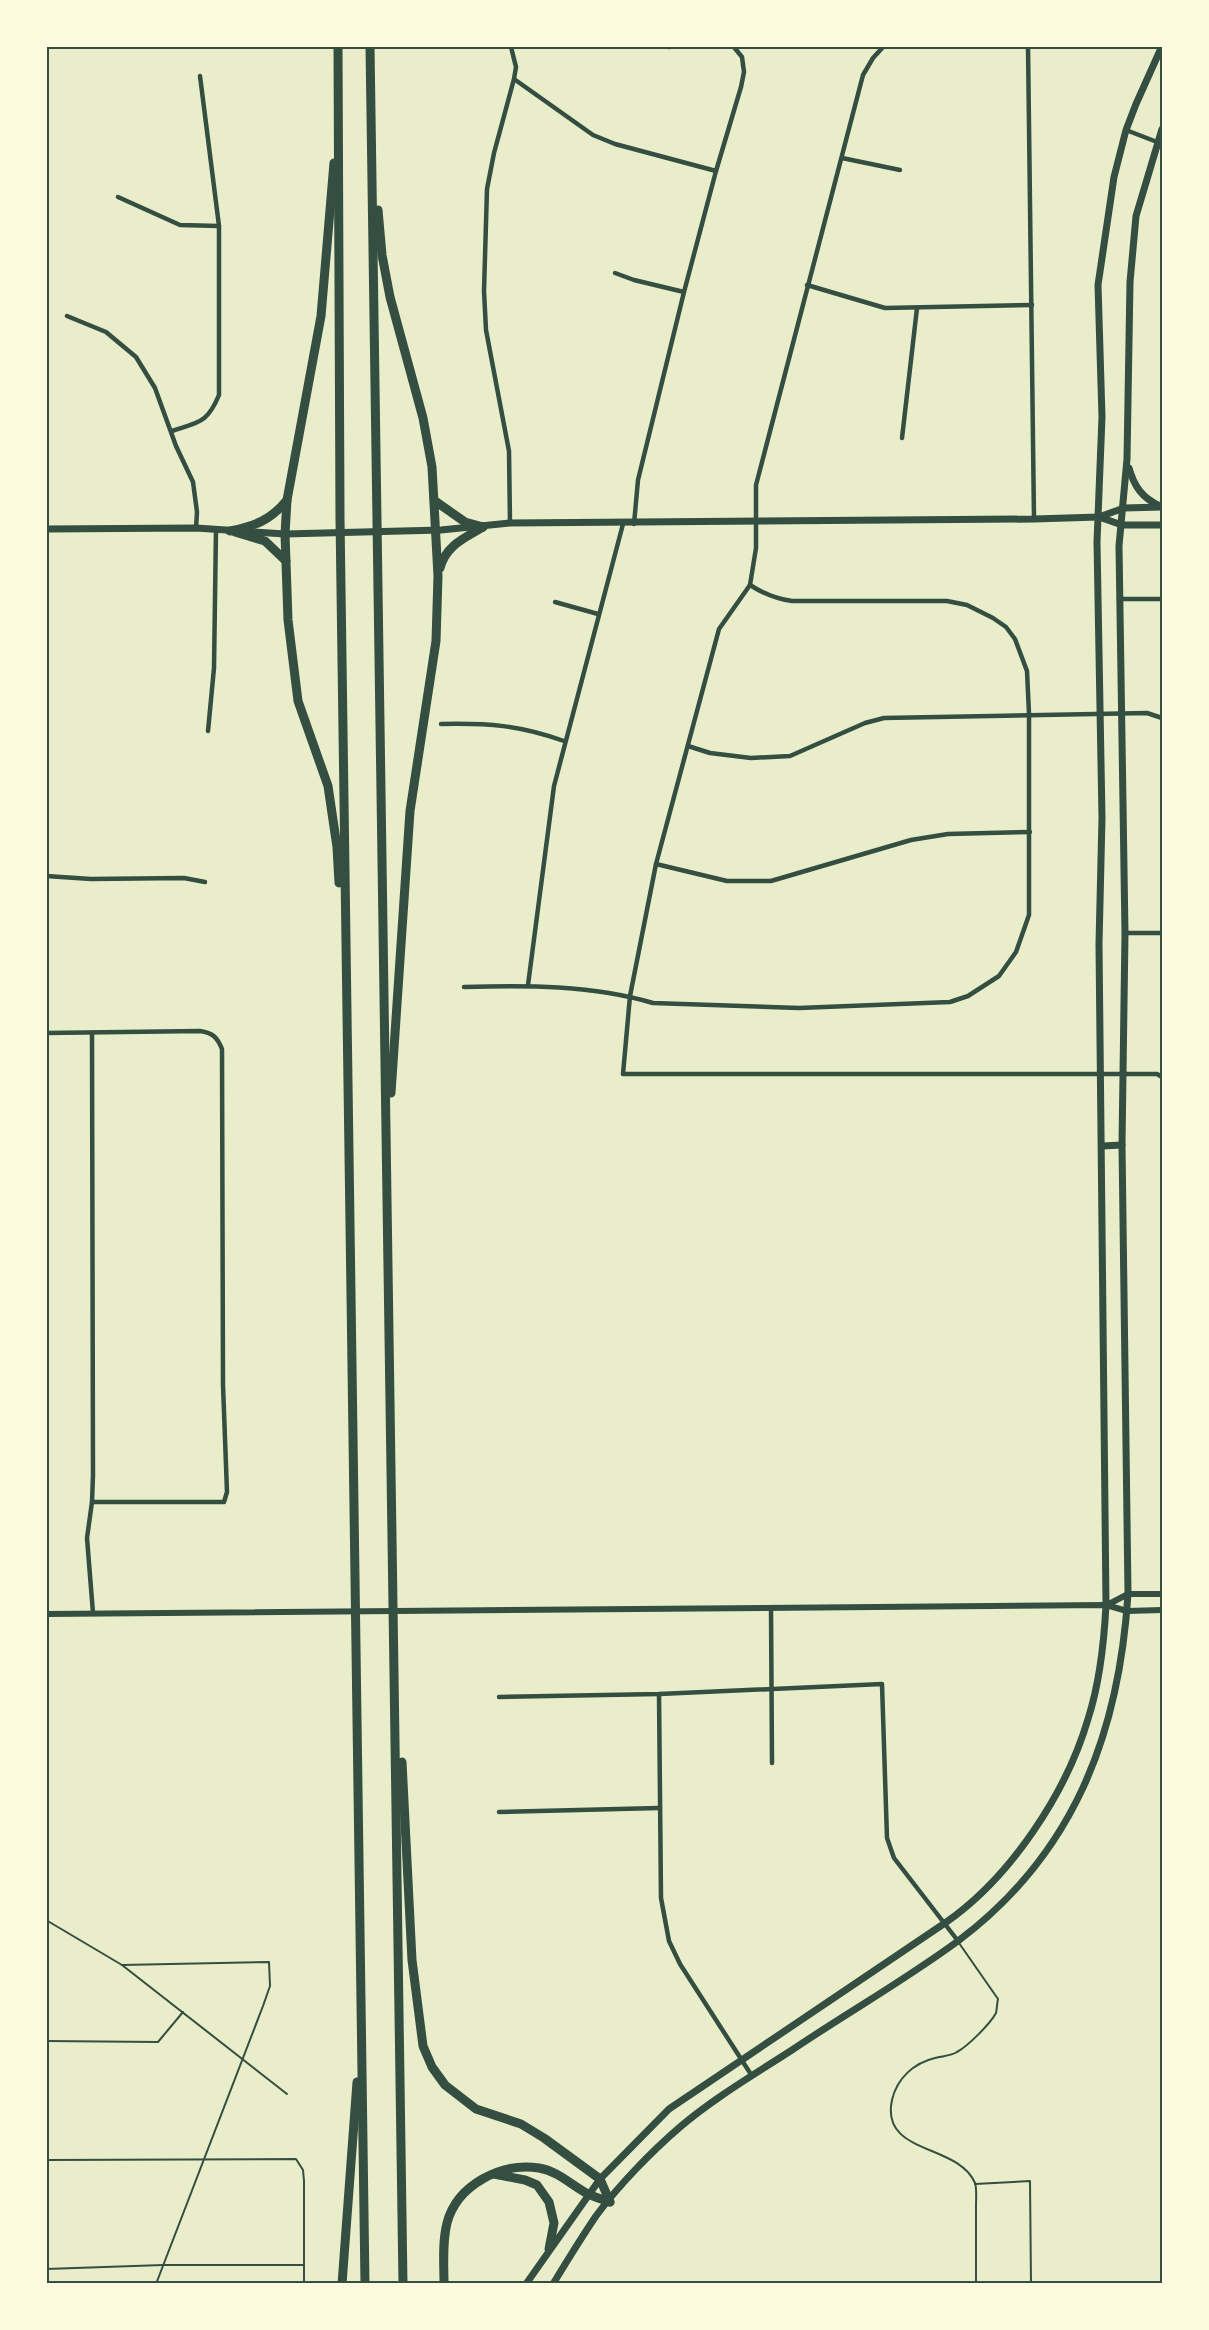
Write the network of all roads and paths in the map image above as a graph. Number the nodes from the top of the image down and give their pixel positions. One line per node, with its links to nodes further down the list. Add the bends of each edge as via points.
1 (338, 46): 10 (highway)
2 (733, 46): 16 (street, via 742,57 744,72)
3 (884, 46): 14 (street, via 863,75)
4 (1028, 46): 22 (street)
5 (1162, 46): 12 (main road)
6 (511, 47): 9 (street, via 516,67)
7 (370, 51): 29 (highway, via 382,255 423,418); 79 (highway)
8 (200, 76): 18 (street)
9 (514, 79): 16 (street, via 593,135); 35 (street, via 487,189 484,291 486,330 509,451)
10 (338, 119): 28 (highway, via 321,316); 71 (highway)
11 (1162, 129): 13 (main road)
12 (1126, 130): 13 (street); 32 (main road, via 1112,188 1098,285 1102,417)
13 (1160, 144): 27 (main road, via 1136,216 1130,282)
14 (842, 158): 15 (street); 20 (street)
15 (900, 170)
16 (716, 171): 21 (street)
17 (118, 197): 18 (street, via 180,225)
18 (219, 226): 25 (street, via 219,395 206,419)
19 (615, 273): 21 (street)
20 (807, 285): 23 (street, via 885,308); 34 (street, via 756,485)
21 (684, 292): 37 (street, via 638,480)
22 (1032, 305): 23 (street); 33 (street)
23 (917, 308): 26 (street)
24 (67, 316): 25 (street, via 106,332 136,357 155,388)
25 (172, 432): 41 (street, via 193,482)
26 (902, 438)
27 (1127, 459): 30 (main road, via 1136,488); 31 (main road)
28 (287, 500): 44 (highway, via 267,520); 46 (highway)
29 (435, 501): 40 (highway, via 465,522); 45 (highway)
30 (1162, 507): 31 (main road)
31 (1124, 508): 32 (main road); 38 (main road)
32 (1099, 517): 33 (main road); 38 (main road); 55 (main road)
33 (1034, 519): 34 (main road)
34 (756, 520): 37 (main road); 49 (street)
35 (510, 523): 36 (main road); 40 (main road)
36 (623, 524): 37 (main road); 53 (street)
37 (634, 524)
38 (1122, 525): 39 (main road); 50 (main road)
39 (1162, 525)
40 (483, 527): 45 (main road); 48 (highway, via 458,541 443,556)
41 (195, 528): 42 (main road); 43 (main road)
42 (46, 529)
43 (216, 529): 44 (main road); 59 (street, via 214,668)
44 (230, 531): 46 (main road); 47 (highway, via 265,541)
45 (436, 531): 46 (main road); 48 (highway)
46 (285, 534): 47 (highway)
47 (286, 561): 71 (highway, via 288,620 298,701 328,786 337,847)
48 (438, 576): 79 (highway, via 436,641 410,811)
49 (750, 585): 54 (street, via 779,600 922,599 967,604 1006,627 1016,639 1027,671); 61 (street, via 719,629)
50 (1119, 599): 51 (street); 56 (main road)
51 (1162, 599)
52 (555, 602): 53 (street)
53 (598, 614): 60 (street)
54 (1029, 714): 55 (street); 61 (street, via 884,717 789,756 751,759); 62 (street)
55 (1100, 714): 56 (street); 74 (main road)
56 (1122, 714): 57 (street, via 1147,713); 66 (main road)
57 (1162, 718)
58 (441, 724): 60 (street, via 506,725)
59 (208, 731)
60 (564, 741): 68 (street, via 554,786)
61 (688, 746): 63 (street)
62 (1030, 832): 63 (street, via 948,834 912,840 771,881 727,881); 70 (street, via 1029,915 1023,936 999,976 968,996 934,1004 799,1008 652,1003)
63 (656, 864): 70 (street)
64 (46, 876): 65 (street, via 184,878)
65 (205, 882)
66 (1125, 933): 67 (street); 75 (main road)
67 (1162, 933)
68 (528, 985): 69 (street); 70 (street)
69 (464, 987)
70 (630, 996): 74 (street, via 623,1074)
71 (347, 1000): 101 (highway)
72 (46, 1034): 73 (street)
73 (92, 1034): 80 (street); 80 (street, via 200,1031 211,1033 222,1049 227,1492 224,1502)
74 (1102, 1075): 75 (street); 78 (main road)
75 (1124, 1075): 76 (street); 77 (main road)
76 (1162, 1077)
77 (1122, 1145): 78 (main road); 81 (main road)
78 (1102, 1146): 83 (main road)
79 (387, 1170): 89 (highway)
80 (92, 1502): 87 (street, via 87,1538)
81 (1128, 1594): 82 (street); 83 (street); 86 (main road)
82 (1162, 1594)
83 (1106, 1605): 84 (street); 86 (street); 97 (main road, via 1096,1690 1074,1758 1022,1846 977,1896)
84 (771, 1608): 87 (street); 90 (street)
85 (1162, 1610): 86 (street)
86 (1127, 1611): 98 (main road, via 1123,1656 1112,1704 1099,1752 1080,1796 1028,1874)
87 (93, 1613): 88 (street)
88 (46, 1614)
89 (396, 1662): 110 (highway, via 411,1949 423,2046 445,2085 476,2109 520,2124); 122 (highway)
90 (772, 1688): 91 (street); 93 (street); 97 (street, via 882,1684 887,1838 894,1858)
91 (659, 1694): 92 (street); 94 (street)
92 (499, 1697)
93 (771, 1763)
94 (659, 1808): 95 (street); 104 (street, via 661,1898 669,1941)
95 (499, 1812)
96 (46, 1920): 99 (lane)
97 (945, 1923): 98 (street); 104 (main road)
98 (958, 1941): 105 (main road); 111 (lane, via 998,1999 996,2013 956,2053 932,2058 898,2081 891,2102 892,2122 903,2137 958,2163)
99 (122, 1965): 100 (lane); 103 (lane, via 269,1962 270,1986)
100 (183, 2012): 102 (lane, via 158,2042); 103 (lane)
101 (361, 2020): 120 (highway); 121 (highway)
102 (46, 2041)
103 (243, 2058): 106 (lane); 107 (lane)
104 (741, 2059): 105 (street); 110 (main road, via 669,2109)
105 (752, 2076): 113 (main road, via 670,2136)
106 (287, 2094)
107 (203, 2159): 108 (lane); 115 (lane); 116 (lane, via 296,2159 304,2181)
108 (46, 2160)
109 (492, 2173): 112 (highway, via 539,2168 558,2174); 114 (highway, via 537,2185 549,2202 554,2223); 123 (highway, via 458,2201 447,2222)
110 (600, 2179): 112 (main road); 113 (highway)
111 (975, 2184): 126 (lane); 127 (lane, via 1030,2181)
112 (589, 2194): 113 (highway); 114 (main road)
113 (609, 2202): 125 (main road)
114 (549, 2249): 124 (main road)
115 (164, 2265): 116 (lane); 117 (lane); 118 (lane)
116 (304, 2265): 119 (lane)
117 (46, 2269)
118 (156, 2283)
119 (304, 2283)
120 (342, 2283)
121 (365, 2283)
122 (403, 2283)
123 (444, 2283)
124 (526, 2283)
125 (553, 2283)
126 (976, 2283)
127 (1031, 2283)

